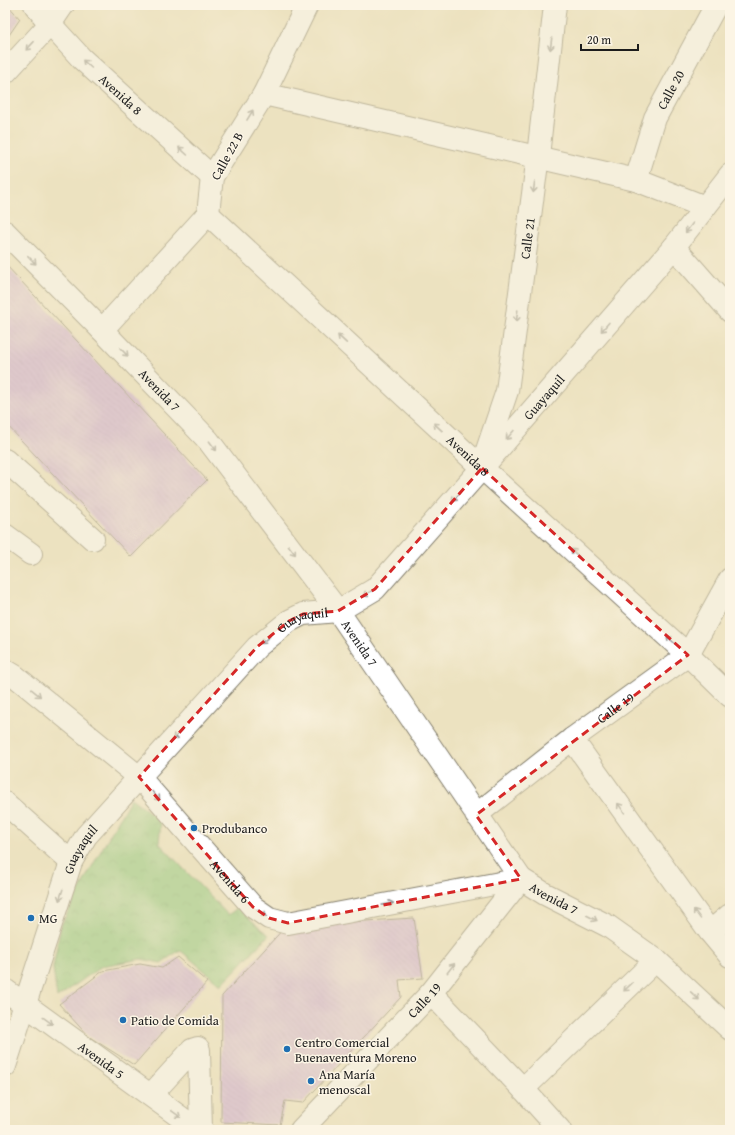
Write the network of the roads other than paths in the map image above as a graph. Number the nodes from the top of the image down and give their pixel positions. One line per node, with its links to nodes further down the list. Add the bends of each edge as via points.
1 (35, 5): 6 (street, Avenida 8)
2 (63, 5): 6 (street)
3 (555, 5): 9 (street, Calle 21, one-way to 9)
4 (716, 5): 12 (street, Calle 20, via 655,118)
5 (302, 7): 8 (street, Calle 22 B)
6 (50, 24): 7 (street, one-way to 7); 11 (street, Avenida 8, one-way to 6, via 82,59)
7 (5, 73)
8 (264, 94): 9 (street); 11 (street, Calle 22 B, one-way to 8)
9 (538, 156): 12 (street); 20 (street, Calle 21, one-way to 20, via 507,391)
10 (730, 175): 13 (street, Guayaquil)
11 (212, 177): 14 (street, Calle 22 B)
12 (636, 180): 13 (street)
13 (705, 207): 16 (street, Guayaquil, one-way to 16)
14 (208, 214): 18 (street); 20 (street, Avenida 8, one-way to 14)
15 (5, 232): 18 (street, Avenida 7, one-way to 18)
16 (674, 247): 17 (street); 20 (street, Guayaquil, one-way to 20)
17 (730, 312)
18 (102, 330): 25 (street, Avenida 7, one-way to 25, via 208,440)
19 (5, 460): 22 (street)
20 (482, 468): 25 (street, Guayaquil, one-way to 25, via 375,589); 26 (street, Avenida 8, one-way to 20)
21 (5, 535): 23 (street)
22 (93, 539)
23 (31, 554)
24 (730, 579): 26 (street, Calle 19)
25 (338, 611): 30 (street, Guayaquil, one-way to 30, via 303,614 289,621 257,647); 32 (street, Avenida 7)
26 (688, 655): 28 (street, Avenida 8); 29 (street, Calle 19)
27 (5, 670): 30 (street, Avenida 6, one-way to 30)
28 (730, 696)
29 (572, 739): 32 (street, Calle 19); 36 (street, one-way to 29)
30 (139, 777): 33 (street, Guayaquil, via 86,836); 34 (street, Avenida 6, one-way to 34, via 253,907 270,918 288,923)
31 (5, 803): 33 (street)
32 (476, 815): 34 (street, Avenida 7)
33 (71, 862): 41 (street, Guayaquil, one-way to 41)
34 (521, 880): 38 (street, Avenida 7, one-way to 38, via 608,926); 40 (street, Calle 19, one-way to 34)
35 (730, 915): 36 (street)
36 (710, 932): 37 (street)
37 (730, 956)
38 (656, 960): 42 (street, Avenida 7, one-way to 42); 44 (street, one-way to 44)
39 (5, 990): 41 (street, Avenida 5)
40 (431, 993): 44 (street); 46 (street, Calle 19)
41 (25, 1005): 43 (street, Guayaquil); 45 (street, Avenida 5, one-way to 45)
42 (730, 1029)
43 (5, 1066)
44 (523, 1089): 49 (street)
45 (151, 1096): 47 (street, Avenida 5, one-way to 47); 48 (street, via 192,1050 198,1048)
46 (304, 1129)
47 (198, 1130)
48 (201, 1130)
49 (560, 1130)

